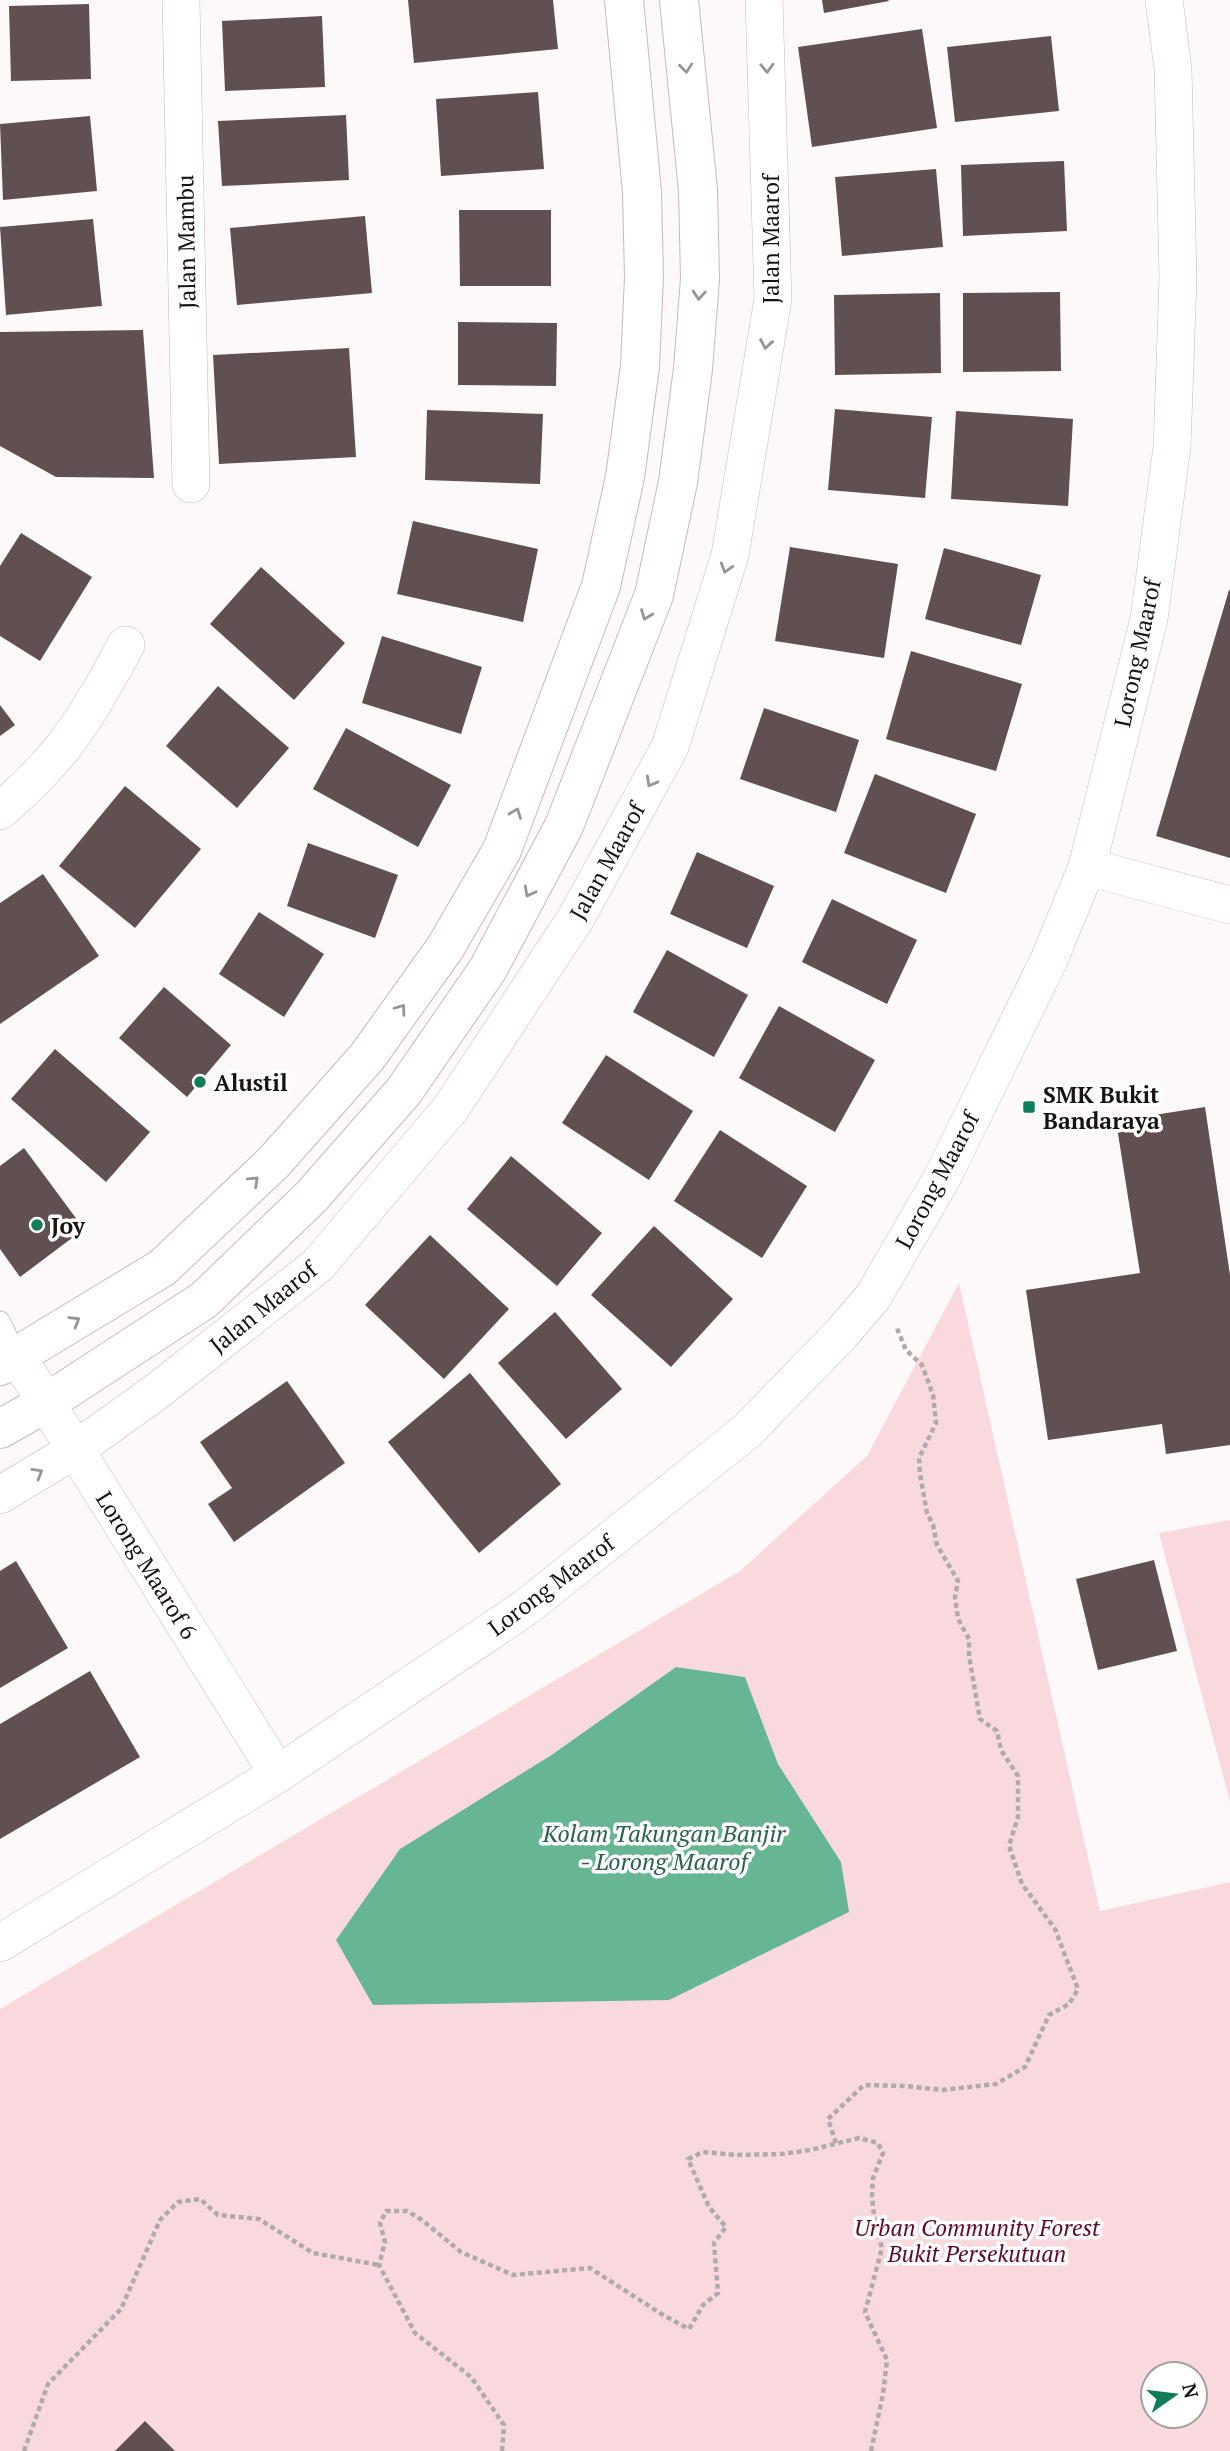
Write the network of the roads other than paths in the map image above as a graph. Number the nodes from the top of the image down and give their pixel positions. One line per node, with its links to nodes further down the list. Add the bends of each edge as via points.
1 (181, 0): 6 (street, Jalan Mambu)
2 (624, 0): 12 (main road, one-way to 2, via 162,1268 274,1162 367,1057 445,948 502,850 601,586 625,477 640,366 644,278 642,192)
3 (679, 0): 13 (main road, Jalan Maarof, one-way to 13, via 698,190 700,279 694,369 678,482 654,595 564,826 488,969 404,1091 311,1197 204,1300)
4 (764, 0): 15 (street, Jalan Maarof, one-way to 15, via 773,299 730,555 670,747 576,918 451,1108 318,1265)
5 (1164, 0): 9 (street, Lorong Maarof, via 1173,69 1178,278 1172,447 1149,619)
6 (191, 484)
7 (125, 645): 8 (street, via 67,742)
8 (0, 811)
9 (1087, 867): 10 (street); 17 (street, Lorong Maarof, via 1049,960 942,1178 873,1297 842,1333 747,1431 525,1608)
10 (1230, 905)
11 (0, 1321): 12 (lane)
12 (9, 1361): 13 (street, Lorong Maarof 6)
13 (46, 1403): 14 (main road, Jalan Maarof); 15 (street, Lorong Maarof 6)
14 (0, 1429)
15 (75, 1450): 16 (street, Jalan Maarof, one-way to 15); 17 (street, Lorong Maarof 6)
16 (0, 1495)
17 (278, 1774): 18 (street, Lorong Maarof)
18 (0, 1943)

